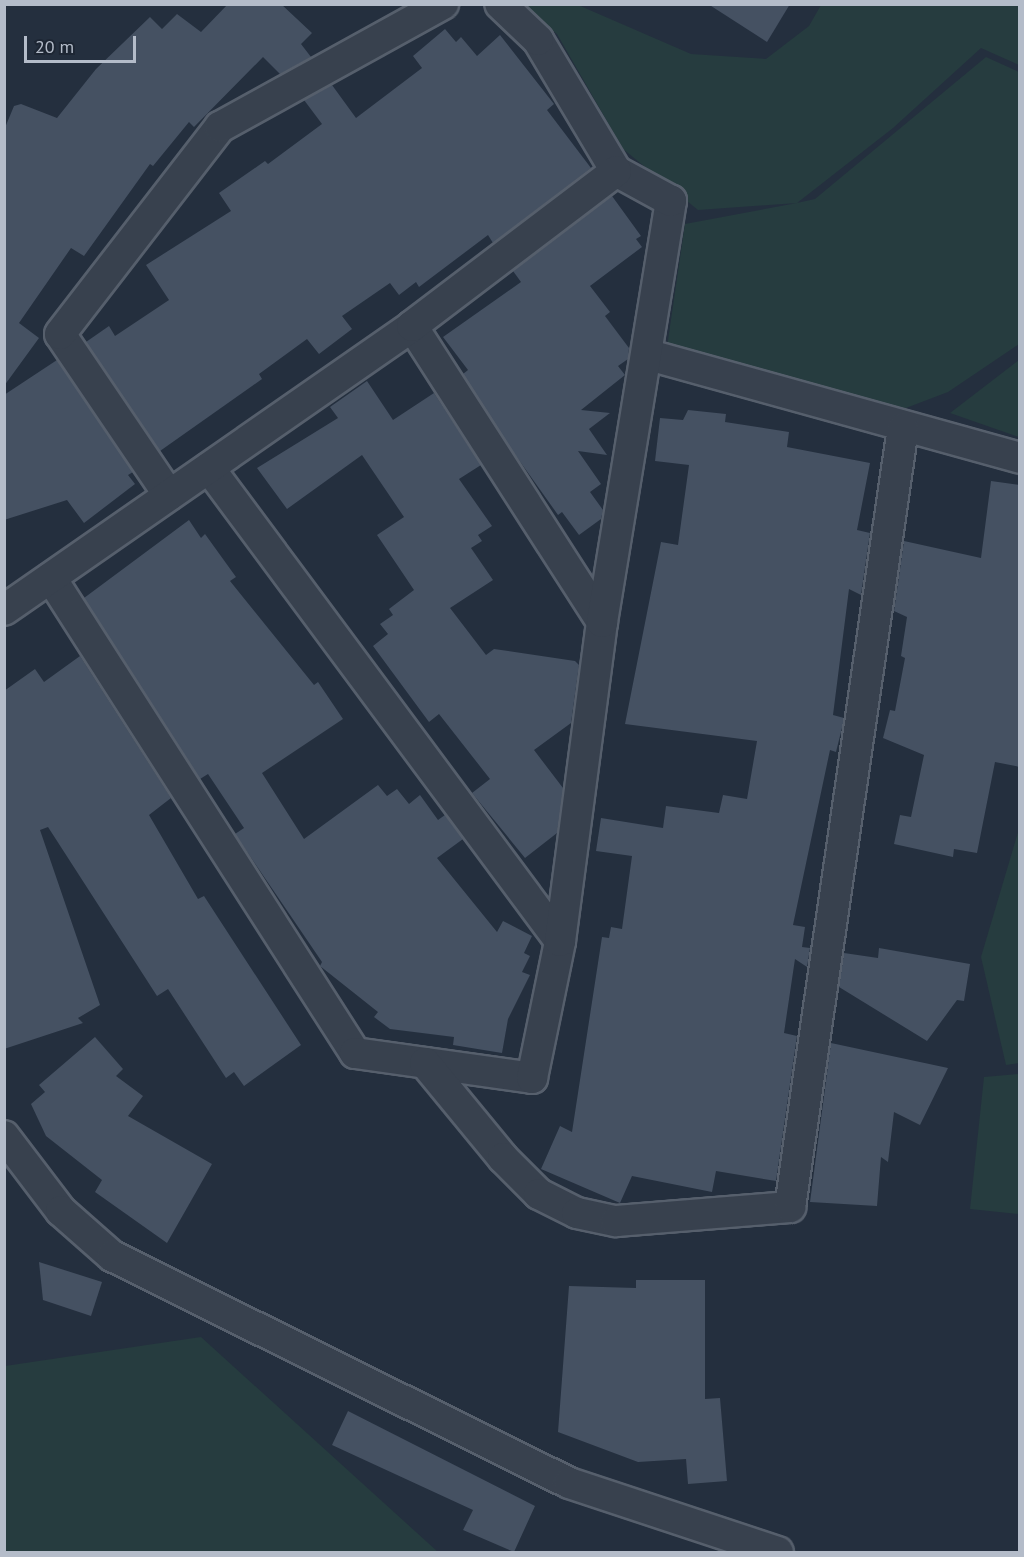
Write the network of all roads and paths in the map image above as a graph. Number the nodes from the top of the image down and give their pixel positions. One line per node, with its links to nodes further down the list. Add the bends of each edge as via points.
1 (443, 4): 9 (street, via 220,126 60,334)
2 (500, 4): 3 (street, via 538,40)
3 (616, 171): 4 (street); 5 (street, via 671,201)
4 (412, 326): 8 (street); 12 (street)
5 (649, 355): 6 (street); 12 (street)
6 (903, 428): 7 (street); 14 (street, via 790,1207 616,1221 577,1213 539,1194 517,1173)
7 (1020, 458)
8 (209, 468): 9 (street); 13 (street)
9 (169, 495): 10 (street)
10 (51, 578): 11 (street); 14 (street, via 355,1053)
11 (4, 610)
12 (602, 622): 13 (street)
13 (560, 941): 14 (street, via 532,1078)
14 (425, 1063)
15 (4, 1136): 16 (street, via 61,1211 112,1256 568,1483)
16 (778, 1552)

